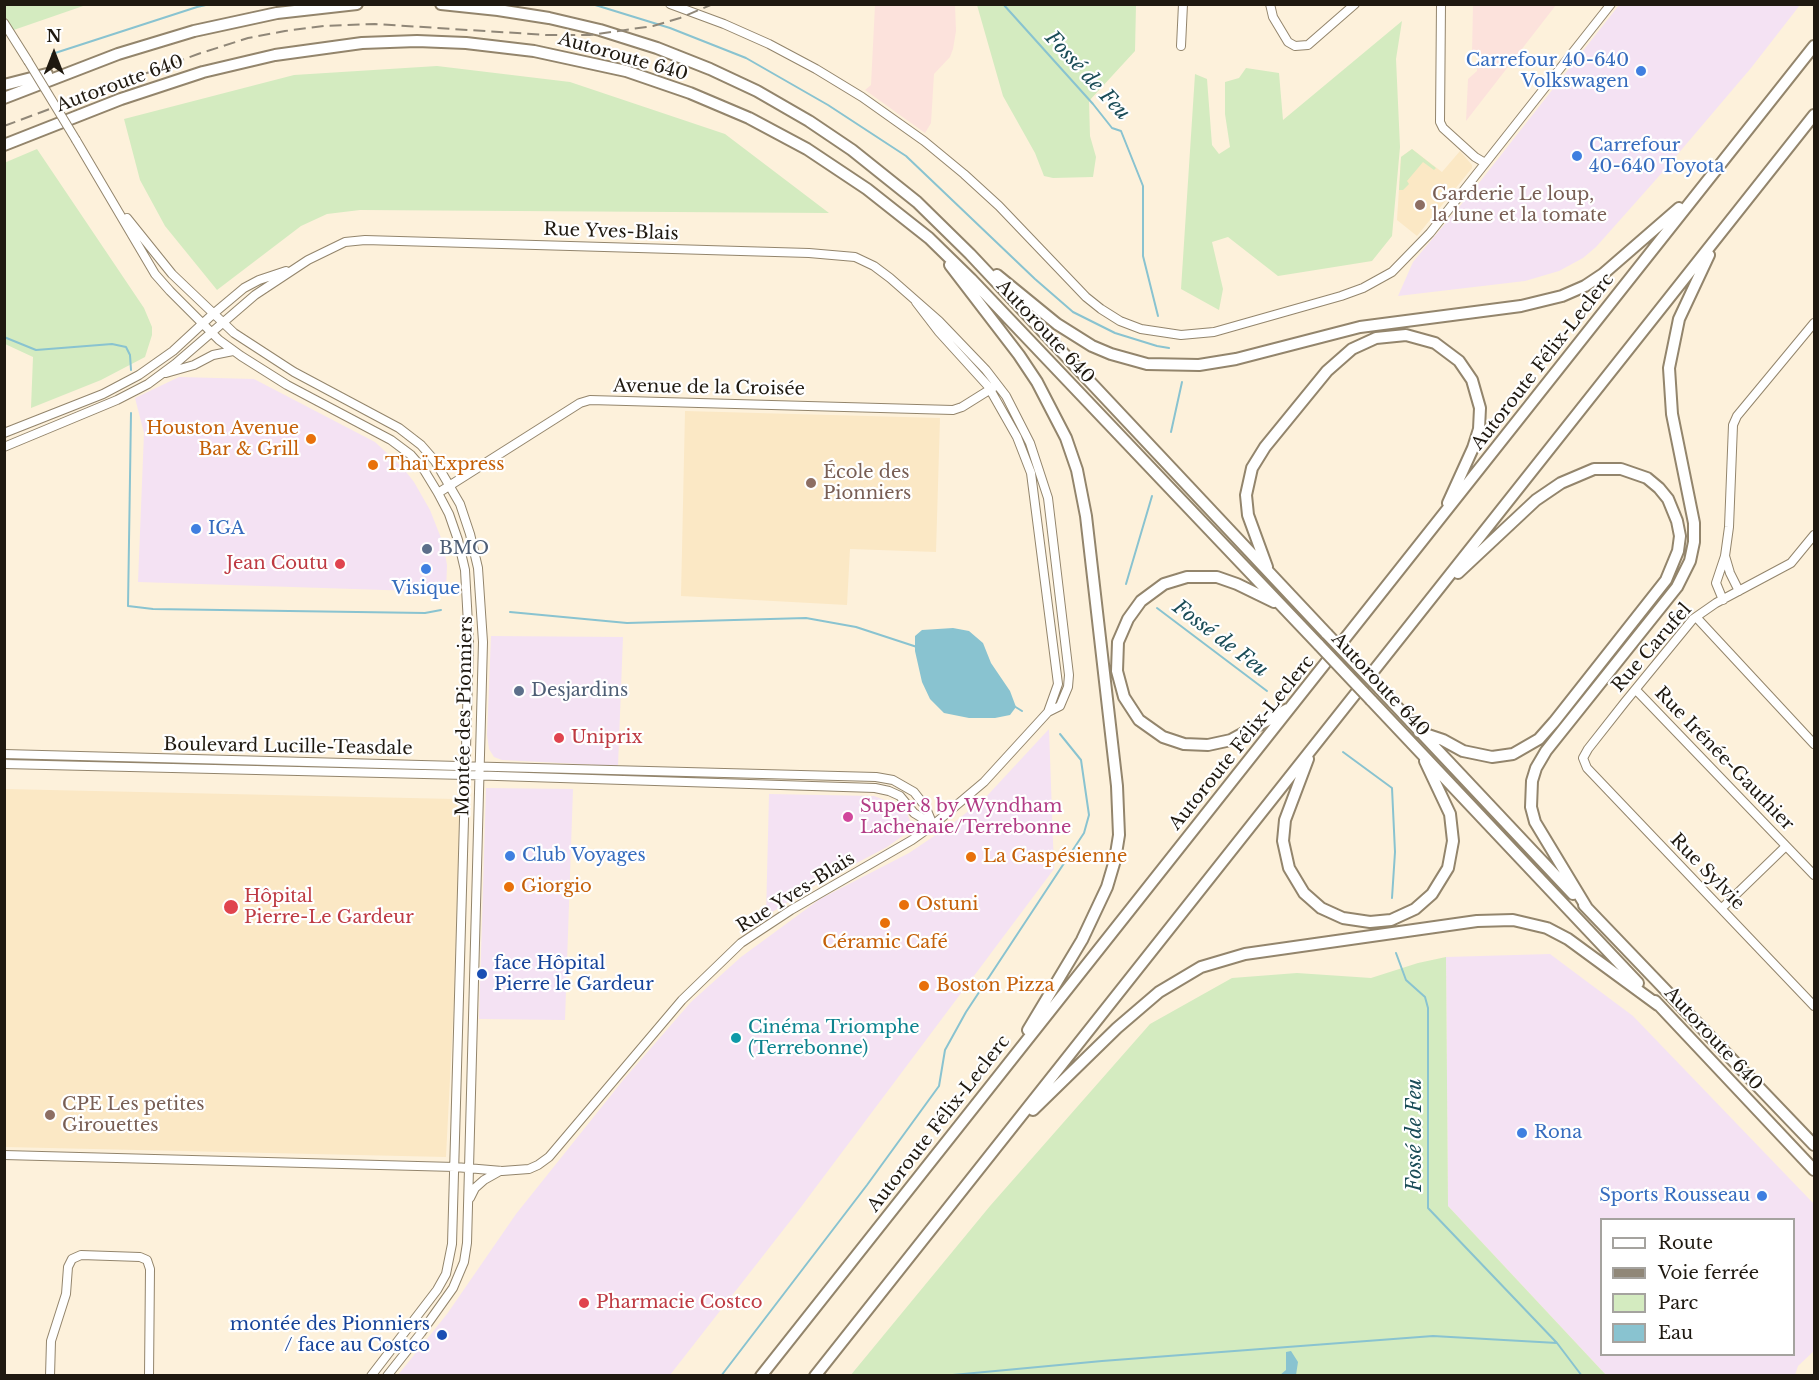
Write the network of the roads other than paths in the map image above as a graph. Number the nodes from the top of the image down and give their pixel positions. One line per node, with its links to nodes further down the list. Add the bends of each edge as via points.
1 (357, 4): 12 (highway, Autoroute 640, via 231,22)
2 (441, 4): 22 (highway, Autoroute 640, via 498,9 585,26 657,48 719,73 780,104 852,150 911,197)
3 (670, 4): 17 (street, via 774,47 879,108 972,181 1092,302 1120,321 1155,332 1214,332 1341,296 1375,282 1413,252)
4 (1183, 4): 10 (street)
5 (1270, 4): 6 (street, via 1288,42 1295,46 1308,45)
6 (1355, 4)
7 (1441, 4): 17 (street, via 1440,122)
8 (1611, 4): 17 (street)
9 (4, 23): 19 (street, Montée des Pionniers, bridge)
10 (1180, 46)
11 (1815, 46): 18 (highway, Autoroute Félix-Leclerc)
12 (94, 63): 13 (highway); 14 (highway, Autoroute 640)
13 (4, 85)
14 (4, 98)
15 (1815, 115): 21 (highway)
16 (4, 145): 20 (highway, Autoroute 640, via 152,88 265,56 376,42 500,46 626,71 726,108 820,157)
17 (1485, 163)
18 (1701, 189): 22 (highway, via 1610,269 1562,296 1521,306 1360,327 1199,365 1147,364 1092,346 1057,324); 38 (highway, Autoroute Félix-Leclerc)
19 (113, 200): 25 (street, Montée des Pionniers, via 165,266); 28 (street, Montée des Pionniers, via 155,274)
20 (923, 233): 45 (highway, Autoroute 640); 73 (highway, via 1019,355 1070,448 1086,516 1117,786 1119,835 1102,900)
21 (1720, 234): 43 (highway); 69 (highway, via 1682,311 1669,368 1671,407 1694,523 1690,561 1677,587 1546,751 1532,781 1535,822)
22 (958, 242): 41 (highway, Autoroute 640)
23 (296, 267): 24 (street, Rue Yves-Blais, via 332,247 357,240 825,253 869,263); 25 (street, Rue Yves-Blais, via 248,286); 26 (street, Rue Yves-Blais)
24 (916, 302): 32 (street, Rue Yves-Blais, via 939,321); 33 (street, Rue Yves-Blais)
25 (213, 314): 26 (street, Montée des Pionniers); 28 (street, Rue Yves-Blais)
26 (222, 322): 29 (street, Rue Yves-Blais); 36 (street, Montée des Pionniers, via 294,372 399,428 421,445)
27 (1815, 323): 40 (street, via 1733,425)
28 (202, 324): 29 (street, Montée des Pionniers); 34 (street, Rue Yves-Blais, via 173,351 131,380)
29 (210, 332): 30 (street, Montée des Pionniers); 31 (street, Rue Yves-Blais)
30 (233, 351): 31 (street); 37 (street, Montée des Pionniers, via 280,381 391,440 411,455)
31 (163, 373): 35 (street, via 117,400)
32 (998, 385): 33 (street, Avenue de la Croisée); 49 (street, Rue Yves-Blais, via 1030,443 1048,498 1069,675 1060,706)
33 (991, 390): 36 (street, Avenue de la Croisée, via 953,410 710,402 580,403); 49 (street, Rue Yves-Blais, via 1017,437 1031,473 1058,675 1057,692)
34 (4, 433)
35 (4, 447)
36 (450, 485): 37 (street, Avenue de la Croisée); 58 (street, Montée des Pionniers, via 462,508 478,568 483,642)
37 (438, 493): 57 (street, Montée des Pionniers, via 449,514 465,570 469,642)
38 (1440, 519): 41 (highway, via 1478,436 1480,408 1476,389 1459,361 1435,343 1406,335 1376,338 1352,350 1327,371 1252,468 1246,495 1248,515); 48 (highway, Autoroute Félix-Leclerc)
39 (1815, 535): 42 (street, Rue Carufel, via 1791,563)
40 (1725, 556): 42 (street); 44 (street, via 1716,583)
41 (1270, 573): 50 (highway, Autoroute 640, bridge)
42 (1739, 591): 44 (street, Rue Carufel)
43 (1431, 598): 50 (highway, via 1536,500 1587,471 1615,468 1641,475 1659,488 1675,513 1678,551 1665,580 1539,739 1514,754 1492,757 1463,751); 52 (highway)
44 (1723, 600): 46 (street, Rue Carufel)
45 (1280, 605): 48 (highway, via 1217,577 1194,576 1170,582 1145,597 1128,619 1118,642 1117,671 1124,698 1139,720 1163,737 1184,744 1208,745 1231,740); 53 (highway, Autoroute 640, bridge)
46 (1696, 617): 47 (street, Rue Carufel); 51 (street)
47 (1636, 690): 55 (street, Rue Carufel); 65 (street, Rue Irénée-Gauthier)
48 (1293, 706): 73 (highway, Autoroute Félix-Leclerc)
49 (1048, 712): 64 (street, Rue Yves-Blais, via 984,782)
50 (1419, 732): 69 (highway, Autoroute 640)
51 (1815, 744)
52 (1313, 748): 53 (highway, via 1286,813 1283,841 1287,863 1300,887 1321,908 1343,918 1370,922 1397,918 1421,904 1441,881 1450,861 1450,814); 74 (highway)
53 (1421, 753): 71 (highway, Autoroute 640)
54 (4, 754): 57 (street, Boulevard Lucille-Teasdale)
55 (1584, 756): 70 (street, Rue Sylvie, via 1587,768)
56 (4, 764): 57 (street, Boulevard Lucille-Teasdale)
57 (466, 771): 58 (street, Boulevard Lucille-Teasdale); 66 (street, Montée des Pionniers)
58 (480, 771): 60 (street, Boulevard Lucille-Teasdale); 67 (street, Montée des Pionniers)
59 (669, 772): 60 (street, Boulevard Lucille-Teasdale); 61 (street, Boulevard Lucille-Teasdale); 62 (street)
60 (570, 774): 62 (street, Boulevard Lucille-Teasdale)
61 (792, 775): 63 (street); 64 (street, Boulevard Lucille-Teasdale, via 893,780 914,792)
62 (669, 781): 63 (street, Boulevard Lucille-Teasdale)
63 (792, 785): 64 (street, Boulevard Lucille-Teasdale, via 889,790)
64 (933, 825): 80 (street, Rue Yves-Blais, via 741,944 652,1033 549,1157 529,1169)
65 (1786, 846): 68 (street, Rue Irénée-Gauthier); 70 (street)
66 (464, 873): 67 (street); 77 (street, Montée des Pionniers)
67 (477, 873): 78 (street, Montée des Pionniers)
68 (1815, 875)
69 (1587, 908): 75 (highway, Autoroute 640)
70 (1722, 908): 72 (street, Rue Sylvie)
71 (1658, 1005): 74 (highway, via 1568,939 1546,928 1513,920 1477,921 1235,956 1193,971 1151,998); 79 (highway, Autoroute 640)
72 (1815, 1006)
73 (1006, 1066): 88 (highway, Autoroute Félix-Leclerc)
74 (1002, 1139): 89 (highway)
75 (1815, 1145)
76 (4, 1155): 77 (street, Rue Yves-Blais)
77 (455, 1167): 78 (street, Rue Yves-Blais); 82 (street, Montée des Pionniers, via 452,1244 446,1274)
78 (469, 1168): 80 (street, Rue Yves-Blais); 81 (street, Montée des Pionniers)
79 (1815, 1170)
80 (502, 1171): 81 (street, via 478,1185)
81 (468, 1203): 83 (street, Montée des Pionniers, via 464,1263 444,1302)
82 (404, 1334): 83 (street); 86 (street, Montée des Pionniers)
83 (414, 1342): 87 (street, Montée des Pionniers)
84 (50, 1376): 85 (street, via 51,1341 66,1294 68,1267 72,1259 81,1255 147,1260)
85 (149, 1376)
86 (371, 1376)
87 (387, 1376)
88 (761, 1376)
89 (815, 1376)

